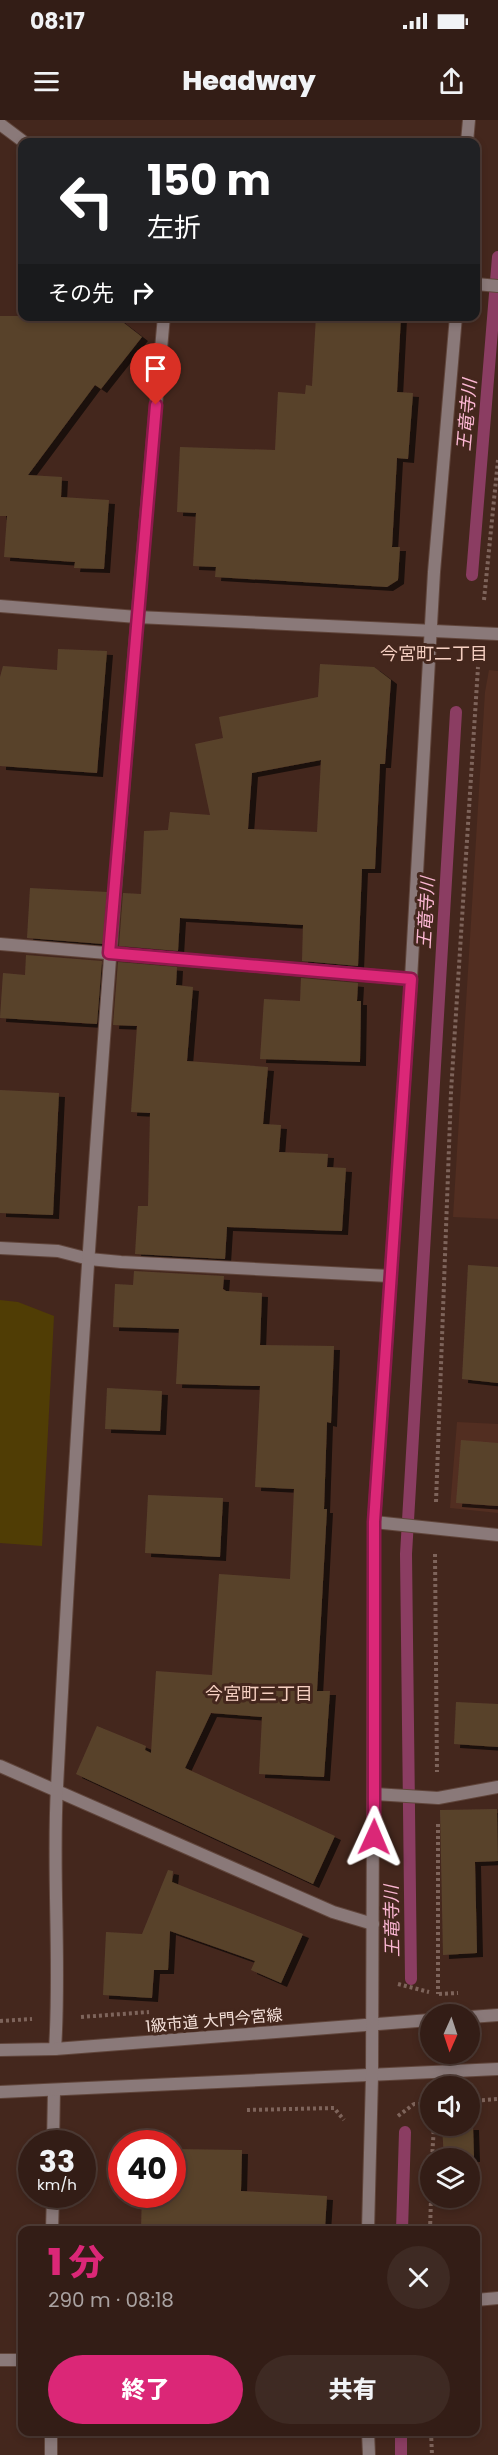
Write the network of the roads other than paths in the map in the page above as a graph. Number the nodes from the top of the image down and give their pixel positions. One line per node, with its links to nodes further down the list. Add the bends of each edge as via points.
1 (469, 120): 4 (street)
2 (0, 124): 3 (street)
3 (19, 138)
4 (467, 138)
5 (480, 284): 6 (street)
6 (498, 286)
7 (164, 321): 10 (street)
8 (456, 321): 11 (street)
9 (0, 606): 10 (street)
10 (137, 617): 11 (street); 14 (street)
11 (431, 631): 12 (street); 15 (street)
12 (498, 634)
13 (0, 944): 14 (street)
14 (109, 953): 15 (street); 17 (street)
15 (411, 979): 18 (street)
16 (0, 1248): 17 (street, via 58,1251)
17 (89, 1259): 18 (street); 23 (street)
18 (389, 1276): 19 (street)
19 (374, 1522): 20 (street); 24 (street)
20 (498, 1535)
21 (0, 1766): 23 (street)
22 (498, 1787): 24 (street, via 438,1798)
23 (57, 1792): 25 (street, via 333,1912); 30 (street)
24 (375, 1794): 25 (street)
25 (373, 1924): 29 (street)
26 (498, 2014): 27 (street)
27 (480, 2016)
28 (420, 2021): 29 (street, 1級市道 大門今宮線)
29 (372, 2024): 30 (street, 1級市道 大門今宮線); 33 (street)
30 (55, 2049): 31 (street, 1級市道 大門今宮線)
31 (0, 2050)
32 (498, 2069): 33 (street)
33 (372, 2076): 34 (street); 39 (street)
34 (54, 2090): 35 (street); 36 (street)
35 (0, 2092)
36 (53, 2130)
37 (53, 2208): 38 (street)
38 (52, 2226)
39 (368, 2226)
40 (498, 2298): 41 (street)
41 (480, 2300)
42 (0, 2360): 43 (street)
43 (18, 2360)
44 (51, 2436): 46 (street)
45 (368, 2436): 47 (street)
46 (51, 2455)
47 (369, 2455)

